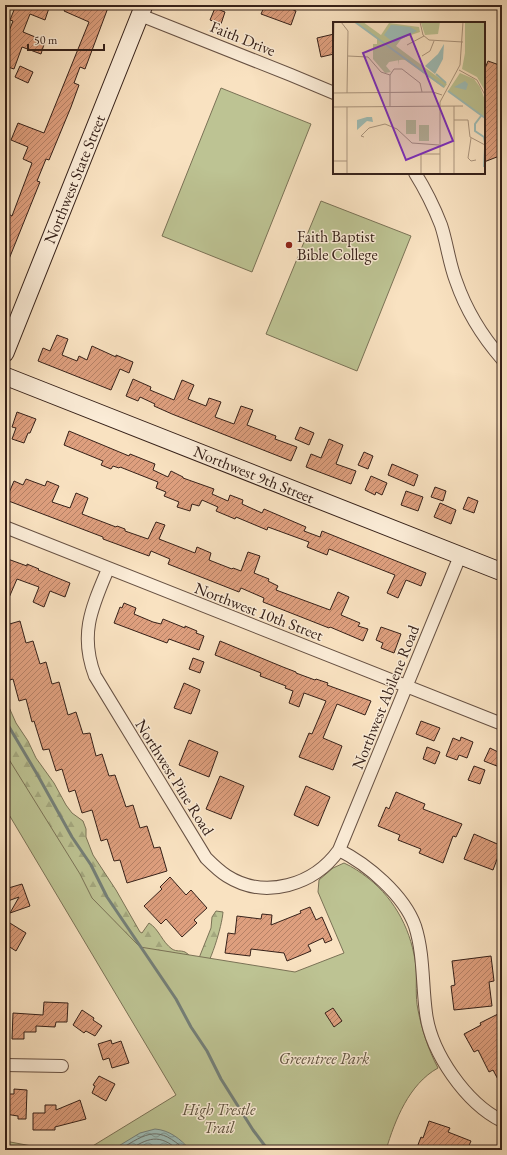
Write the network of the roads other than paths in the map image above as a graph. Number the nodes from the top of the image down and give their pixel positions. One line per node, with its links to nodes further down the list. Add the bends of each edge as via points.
1 (142, 10): 2 (street, Faith Drive); 4 (street, Northwest State Street)
2 (333, 93)
3 (416, 174): 5 (street, via 441,227 455,280 465,304 476,325)
4 (5, 353)
5 (502, 359)
6 (5, 376): 8 (street, Northwest 9th Street)
7 (5, 527): 9 (street, Northwest 10th Street)
8 (460, 556): 10 (street, Northwest 9th Street); 11 (street, Northwest Abilene Road)
9 (108, 569): 11 (street, Northwest 10th Street); 13 (street, Northwest Pine Road, via 88,625 87,644 91,665 105,694 206,858 238,882 250,886 280,887 314,875)
10 (502, 572)
11 (408, 686): 12 (street, Northwest 10th Street); 13 (street, Northwest Abilene Road)
12 (502, 724)
13 (338, 850): 16 (street, via 351,856 375,875 394,892 409,913 419,943 430,1032 459,1084 484,1109)
14 (5, 1065): 15 (street)
15 (62, 1066)
16 (502, 1121)

